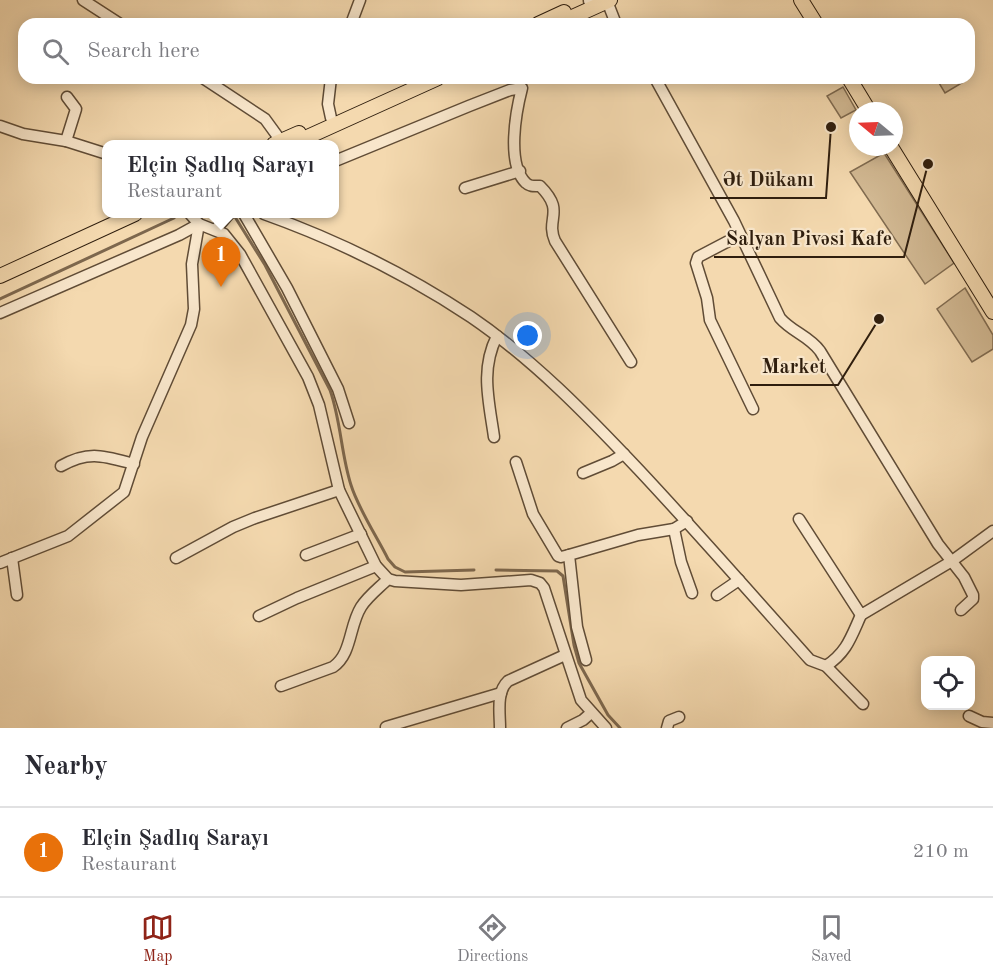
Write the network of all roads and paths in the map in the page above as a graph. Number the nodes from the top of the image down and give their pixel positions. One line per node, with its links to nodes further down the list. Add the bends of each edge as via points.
1 (83, 0): 6 (street)
2 (360, 0): 7 (street)
3 (589, 0): 8 (main road)
4 (801, 0): 11 (main road)
5 (608, 1): 9 (main road); 10 (street)
6 (111, 18)
7 (353, 18)
8 (551, 18)
9 (570, 18)
10 (614, 18)
11 (812, 18)
12 (212, 84): 22 (street, via 265,119)
13 (330, 84): 20 (street)
14 (405, 84): 20 (main road)
15 (424, 84): 24 (main road)
16 (658, 84): 38 (street)
17 (853, 84): 19 (main road)
18 (67, 97): 25 (street, via 76,109)
19 (864, 102)
20 (331, 117): 23 (main road)
21 (0, 126): 25 (street)
22 (280, 140)
23 (288, 140)
24 (289, 140)
25 (66, 141): 26 (street)
26 (102, 152)
27 (897, 156): 40 (main road)
28 (339, 159): 29 (street, via 522,88 514,125)
29 (520, 171): 30 (street); 43 (street, via 526,183 544,189 554,206 551,228 555,241)
30 (465, 188)
31 (124, 218): 39 (main road)
32 (194, 218): 36 (street)
33 (225, 218): 37 (street)
34 (247, 218): 45 (street, via 338,389)
35 (277, 218): 42 (street, via 358,251 401,274)
36 (199, 224): 37 (street); 41 (street); 49 (street, via 192,264 191,325)
37 (216, 229): 52 (street, via 240,254 315,391)
38 (740, 235): 44 (street, via 698,257 696,263 710,320); 62 (street, via 780,318 820,351)
39 (0, 276)
40 (993, 312)
41 (0, 313)
42 (497, 336): 46 (street, via 486,376); 47 (street, via 561,389)
43 (631, 362)
44 (753, 409)
45 (350, 423)
46 (494, 436)
47 (624, 454): 51 (street); 54 (street)
48 (516, 462): 59 (street, via 533,514 558,556)
49 (134, 464): 50 (street, via 96,454 74,458); 60 (street, via 119,498 68,536)
50 (61, 466)
51 (583, 472)
52 (339, 490): 57 (street); 61 (street, via 233,527)
53 (799, 519): 71 (street)
54 (687, 521): 55 (street); 66 (street)
55 (674, 529): 59 (street); 67 (street)
56 (993, 531): 62 (street)
57 (361, 534): 58 (street); 64 (street)
58 (306, 555)
59 (569, 555): 74 (street, via 577,627)
60 (12, 558): 63 (street); 68 (street)
61 (176, 558)
62 (952, 561): 70 (street, via 973,595 972,602); 71 (street)
63 (0, 563)
64 (376, 566): 65 (street); 72 (street)
65 (388, 579): 73 (street, via 448,585 531,580 540,583); 76 (street, via 361,607 344,658 333,667)
66 (739, 580): 69 (street); 75 (street, via 810,660)
67 (692, 593)
68 (17, 595)
69 (717, 595)
70 (961, 610)
71 (861, 615): 75 (street, via 847,647)
72 (259, 616)
73 (565, 655): 77 (street, via 508,681); 79 (street, via 580,700)
74 (586, 660)
75 (826, 666): 78 (street)
76 (281, 686)
77 (501, 693): 83 (street); 84 (street)
78 (863, 704)
79 (591, 713): 85 (street); 86 (street)
80 (969, 716): 82 (street)
81 (679, 717): 87 (street, via 669,721)
82 (993, 723)
83 (386, 727)
84 (500, 728)
85 (567, 728)
86 (606, 728)
87 (667, 728)

